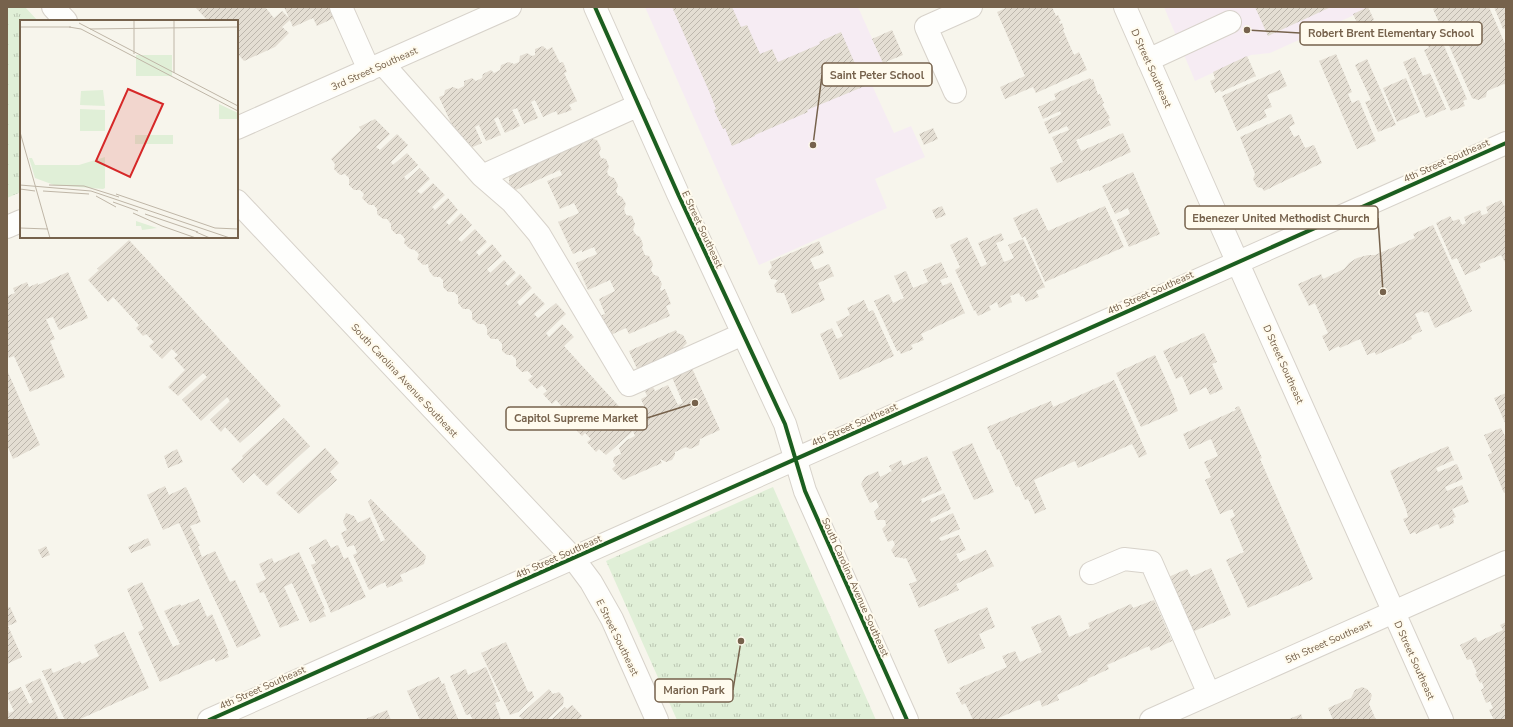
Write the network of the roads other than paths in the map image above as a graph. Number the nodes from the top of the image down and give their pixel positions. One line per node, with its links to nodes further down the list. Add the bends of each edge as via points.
1 (53, 7): 7 (street)
2 (341, 7): 10 (street)
3 (510, 7): 10 (street, 3rd Street Southeast)
4 (595, 7): 12 (street, E Street Southeast)
5 (972, 7): 11 (street, via 926,27)
6 (1125, 7): 9 (street, D Street Southeast)
7 (65, 20)
8 (1230, 22): 9 (street)
9 (1148, 60): 19 (street, D Street Southeast)
10 (376, 67): 13 (street, 3rd Street Southeast); 15 (street)
11 (955, 92)
12 (639, 105): 15 (street); 20 (street, E Street Southeast)
13 (238, 128)
14 (1506, 143): 19 (street, 4th Street Southeast)
15 (482, 176): 20 (street, via 512,202 539,234 629,385)
16 (238, 202): 22 (street, South Carolina Avenue Southeast)
17 (20, 222): 18 (street)
18 (7, 228)
19 (1238, 262): 21 (street, 4th Street Southeast); 25 (street, D Street Southeast)
20 (743, 334): 21 (street, E Street Southeast, via 785,424)
21 (794, 459): 22 (street, 4th Street Southeast); 29 (street, South Carolina Avenue Southeast, via 805,491)
22 (573, 558): 27 (street, 4th Street Southeast); 28 (street, E Street Southeast, via 612,620)
23 (1506, 562): 25 (street, 5th Street Southeast)
24 (1091, 573): 26 (street, via 1124,559 1151,562)
25 (1394, 611): 26 (street, 5th Street Southeast); 31 (street, D Street Southeast)
26 (1209, 694): 30 (street, 5th Street Southeast)
27 (209, 720)
28 (657, 720)
29 (907, 720)
30 (1151, 720)
31 (1442, 720)

